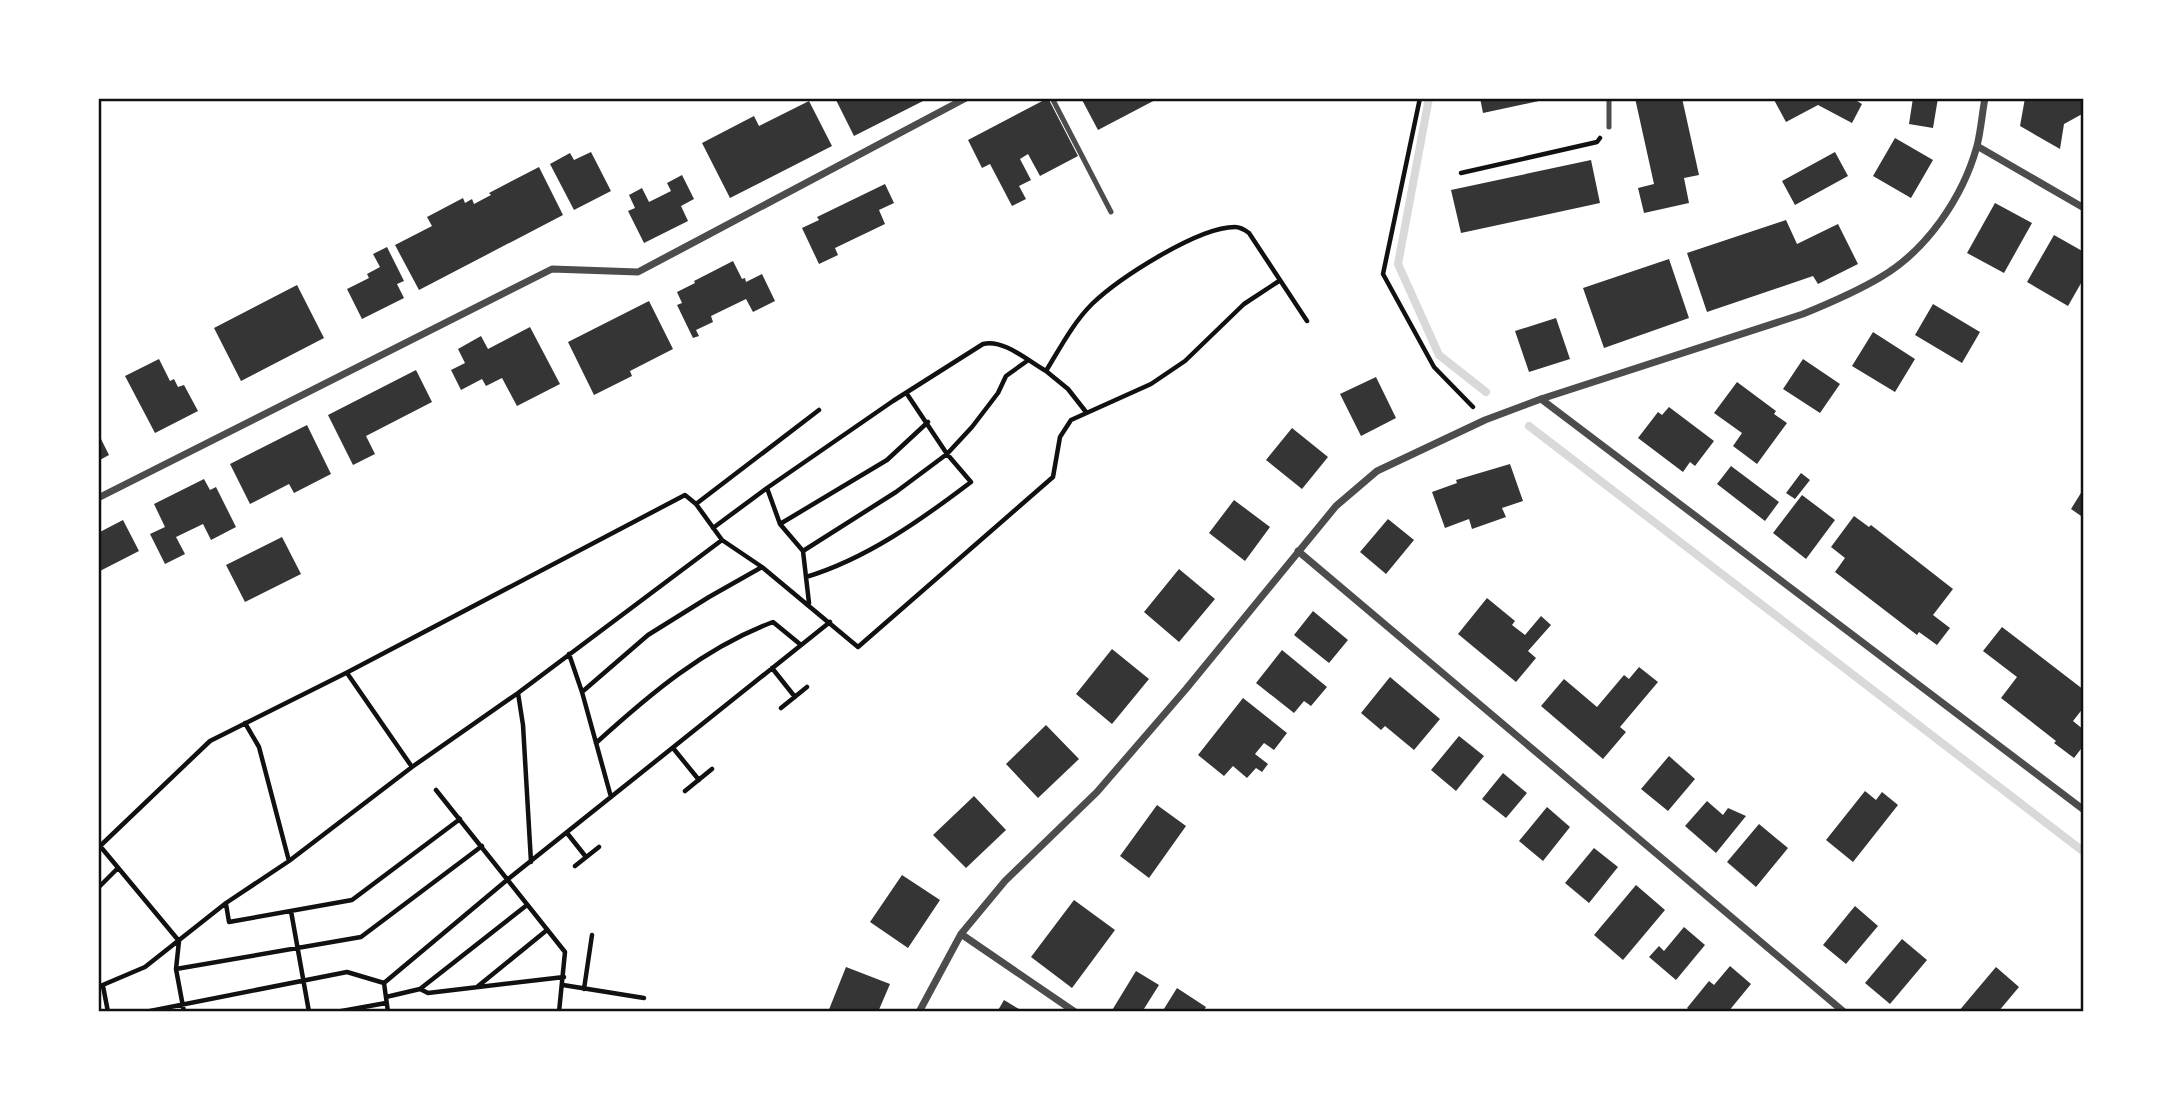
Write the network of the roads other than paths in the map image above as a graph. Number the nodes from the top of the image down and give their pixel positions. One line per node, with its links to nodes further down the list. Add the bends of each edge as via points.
1 (966, 98): 10 (street, via 638,272 552,269)
2 (1052, 98): 8 (lane)
3 (1609, 98): 5 (lane)
4 (1985, 98): 6 (street)
5 (1609, 127)
6 (1977, 146): 7 (street); 9 (street, via 1939,225 1884,276 1803,314)
7 (2084, 208)
8 (1111, 212)
9 (1541, 399): 11 (street, via 1377,471 1336,506); 12 (street)
10 (98, 498)
11 (1298, 551): 13 (street, via 1097,792 1011,875); 16 (street)
12 (2084, 810)
13 (961, 934): 14 (street); 15 (street)
14 (919, 1012)
15 (1075, 1012)
16 (1844, 1012)

